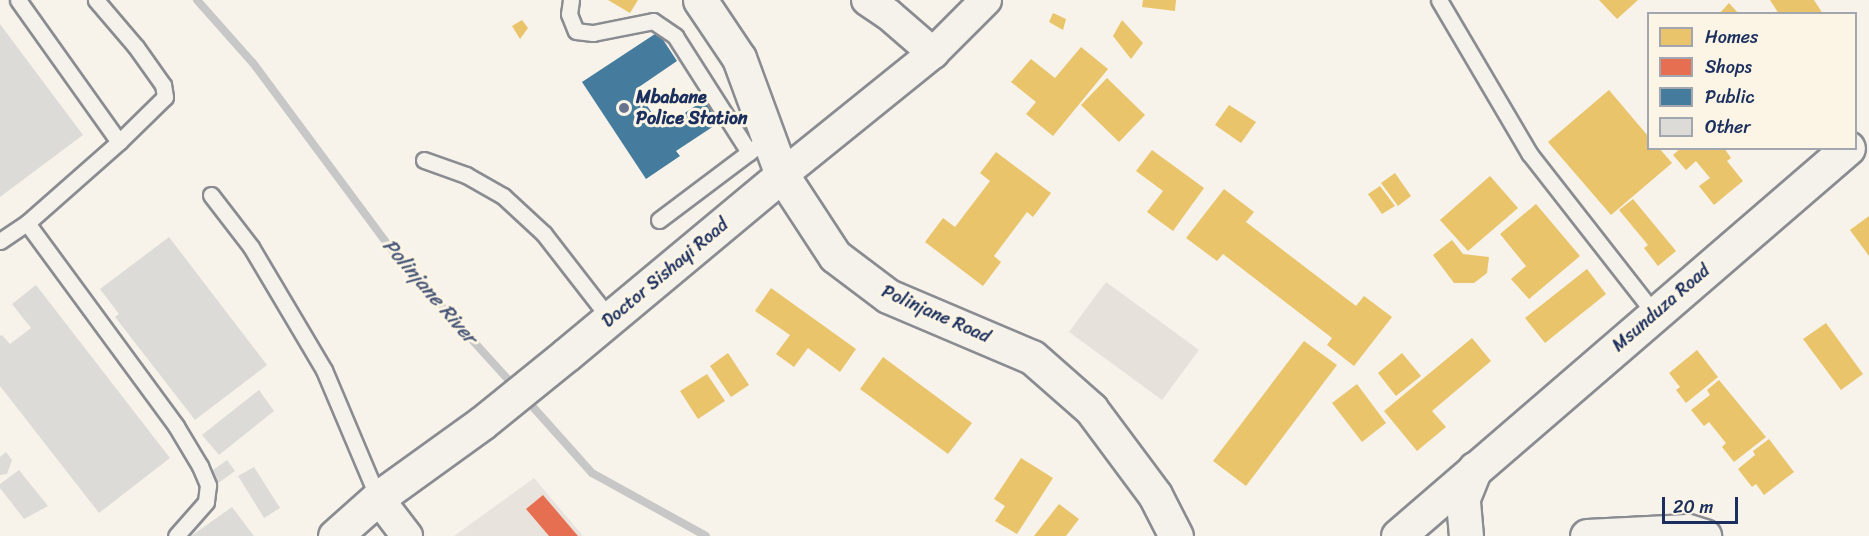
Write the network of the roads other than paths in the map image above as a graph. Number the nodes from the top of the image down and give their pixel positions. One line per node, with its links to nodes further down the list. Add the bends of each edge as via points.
1 (18, 0): 11 (lane)
2 (96, 0): 11 (lane, via 136,47 163,85 165,97)
3 (571, 0): 12 (lane, via 569,14 576,31 593,33 653,21 675,36)
4 (700, 0): 12 (street, Polinjane Road, via 739,58)
5 (867, 0): 8 (street)
6 (986, 0): 8 (street, Doctor Sishayi Road)
7 (1439, 0): 20 (lane, via 1529,153)
8 (933, 53): 15 (street, Doctor Sishayi Road)
9 (1869, 130): 10 (street)
10 (1857, 141)
11 (119, 142): 18 (lane)
12 (759, 145): 15 (street, Polinjane Road); 17 (lane)
13 (1846, 150): 20 (street, Msunduza Road)
14 (424, 160): 21 (lane, via 466,175 503,196 544,234)
15 (782, 175): 21 (street, Doctor Sishayi Road); 27 (street, Polinjane Road, via 835,256 888,296 1032,357 1091,409 1155,495)
16 (211, 195): 23 (lane, via 251,247 324,370)
17 (659, 220)
18 (27, 223): 19 (lane); 24 (lane, via 176,426 200,466 208,484 206,502)
19 (0, 242)
20 (1655, 314): 22 (street, Msunduza Road)
21 (610, 319): 23 (street, Doctor Sishayi Road, via 482,423)
22 (1475, 468): 28 (street, Msunduza Road); 29 (street, Msunduza Road, via 1463,498)
23 (378, 498): 25 (street, Doctor Sishayi Road); 26 (street)
24 (176, 536)
25 (335, 536)
26 (407, 536)
27 (1176, 536)
28 (1398, 536)
29 (1466, 536)
30 (1587, 536): 31 (street, via 1688,531)
31 (1704, 536)

